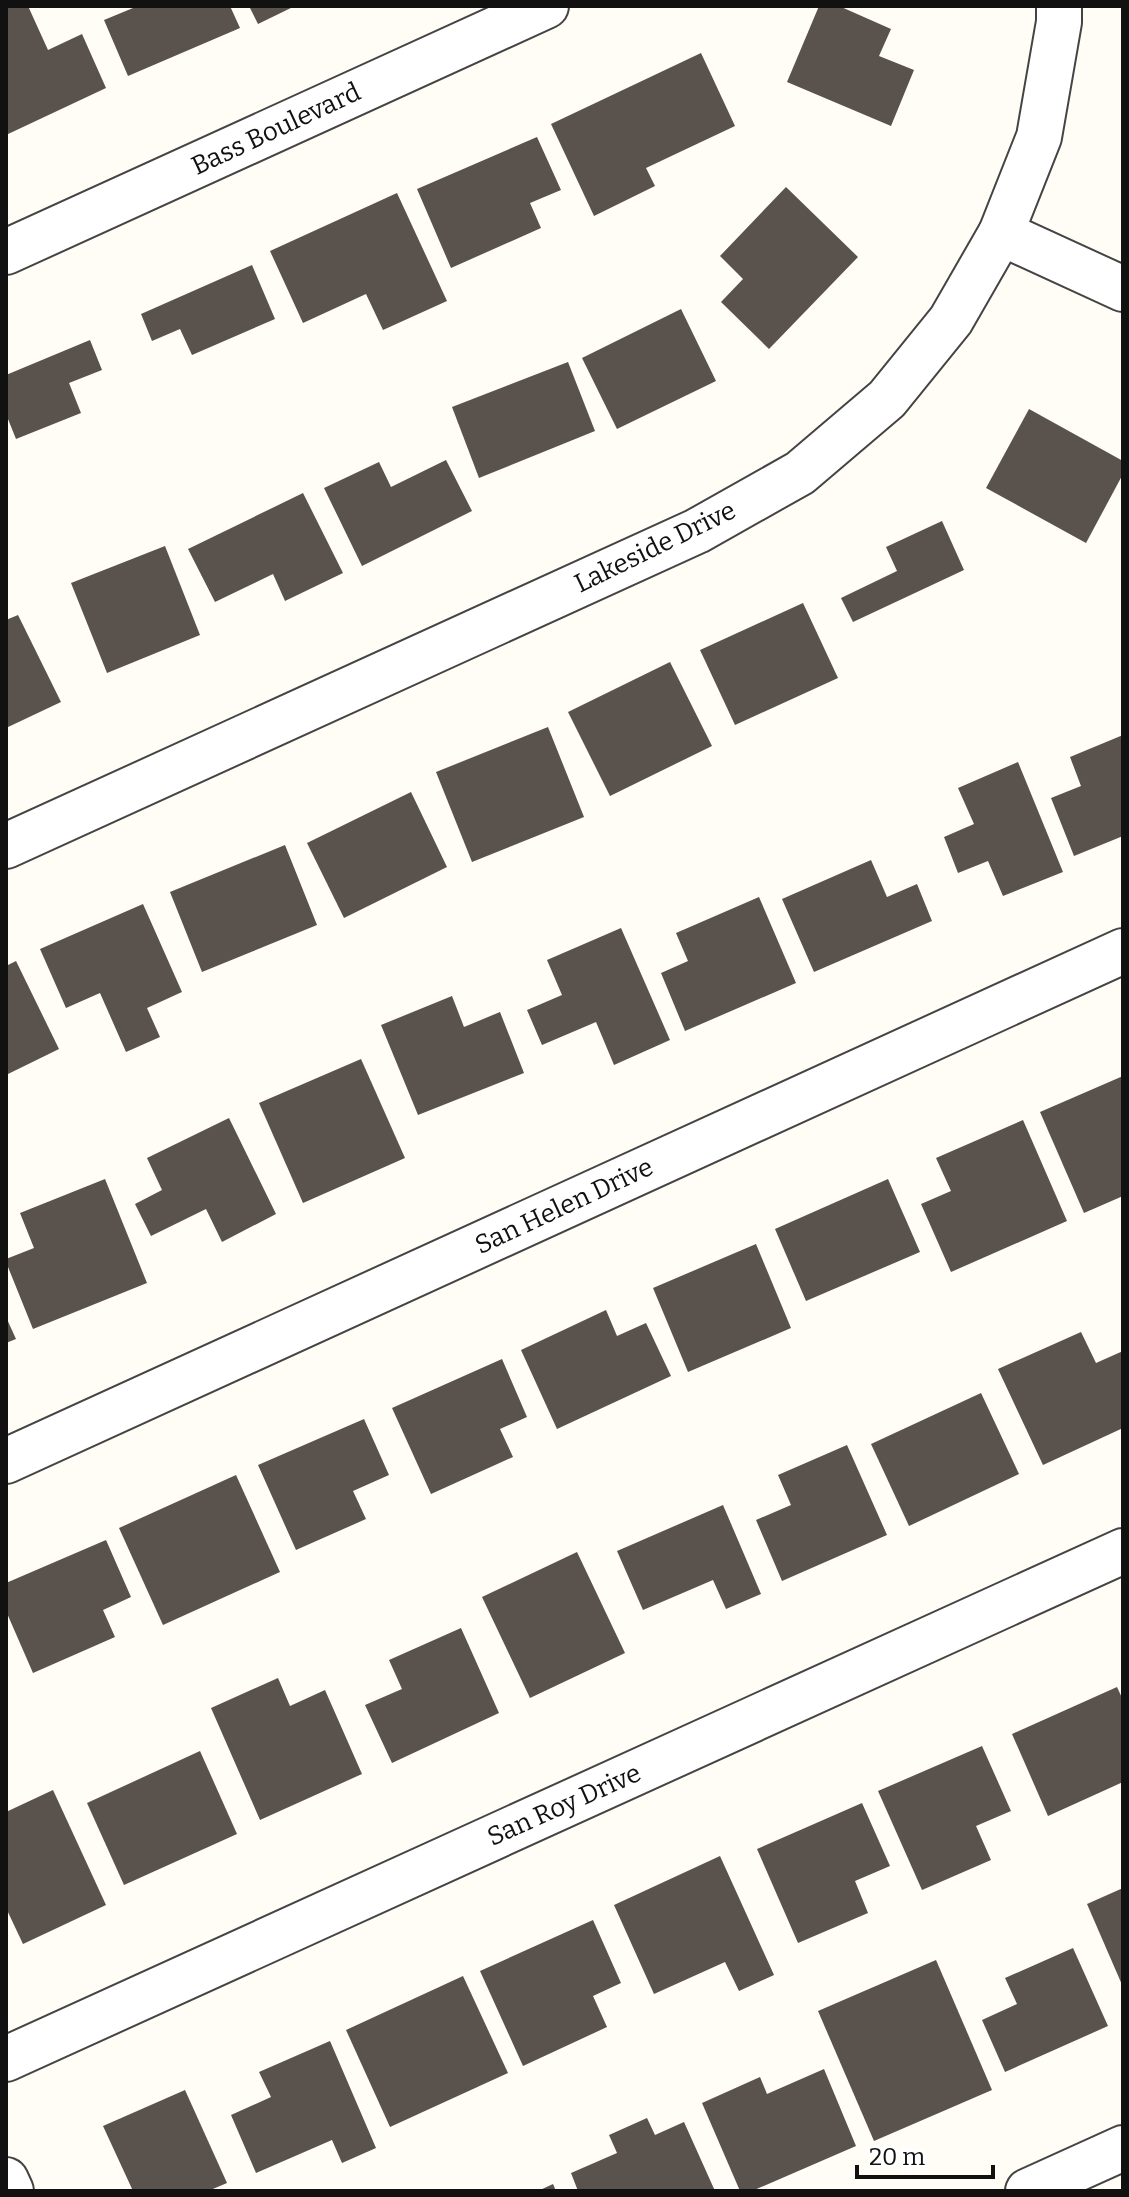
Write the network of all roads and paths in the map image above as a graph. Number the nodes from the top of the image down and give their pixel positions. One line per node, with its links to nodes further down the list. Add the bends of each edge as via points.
1 (546, 6): 4 (street, Bass Boulevard)
2 (1059, 6): 3 (street, Lakeside Drive, via 1039,137)
3 (1001, 233): 5 (street); 6 (street, Lakeside Drive, via 951,320 887,399 800,473 697,531)
4 (6, 252)
5 (1123, 289)
6 (6, 846)
7 (1123, 951): 8 (street, San Helen Drive)
8 (6, 1461)
9 (1123, 1551): 10 (street, San Roy Drive)
10 (6, 2059)
11 (1123, 2148): 14 (street)
12 (6, 2180): 13 (street)
13 (11, 2191)
14 (1028, 2191)

